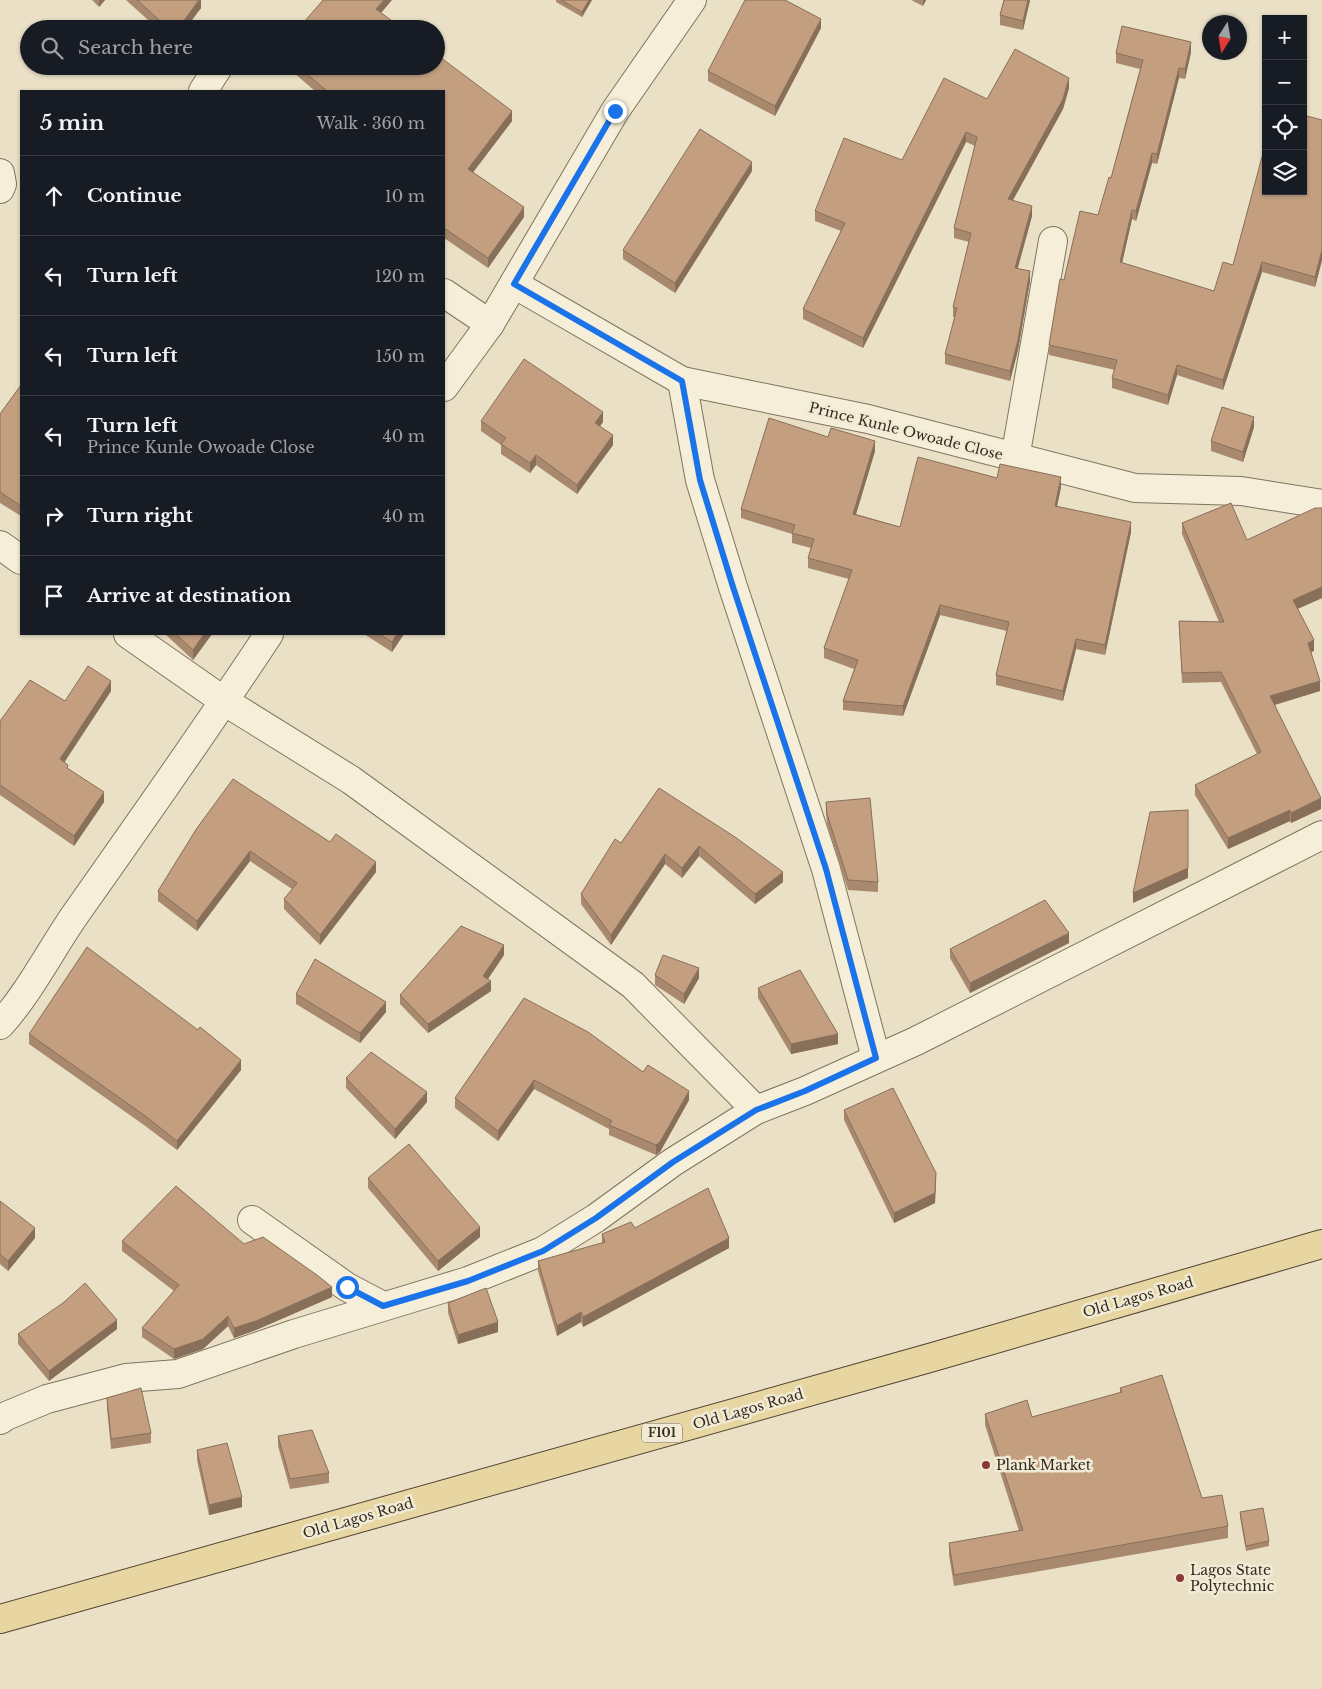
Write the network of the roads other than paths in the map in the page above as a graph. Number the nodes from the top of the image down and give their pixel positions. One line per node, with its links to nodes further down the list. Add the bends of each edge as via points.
1 (692, 0): 7 (street, via 615,111)
2 (214, 75): 3 (street)
3 (205, 90)
4 (0, 173): 5 (street)
5 (0, 189)
6 (1053, 241): 12 (street)
7 (514, 284): 9 (street); 10 (street, Prince Kunle Owoade Close)
8 (445, 294): 9 (street)
9 (490, 324): 11 (street)
10 (682, 381): 12 (street, Prince Kunle Owoade Close, via 868,419); 21 (street, via 700,480 826,869)
11 (445, 386)
12 (1015, 458): 13 (street, Prince Kunle Owoade Close, via 1135,488 1241,490)
13 (1322, 504)
14 (0, 545): 15 (street)
15 (20, 559)
16 (129, 635): 18 (street)
17 (268, 635): 18 (street)
18 (224, 701): 20 (street); 22 (street, via 351,780 633,985)
19 (1322, 835): 21 (street, via 916,1041)
20 (0, 1025)
21 (876, 1058): 22 (street)
22 (756, 1110): 25 (street, via 543,1251 468,1281)
23 (252, 1220): 25 (street, via 347,1287)
24 (1322, 1244): 27 (main road, Old Lagos Road / F101)
25 (383, 1306): 26 (street, via 178,1374 126,1378 47,1399)
26 (0, 1420)
27 (0, 1619)

